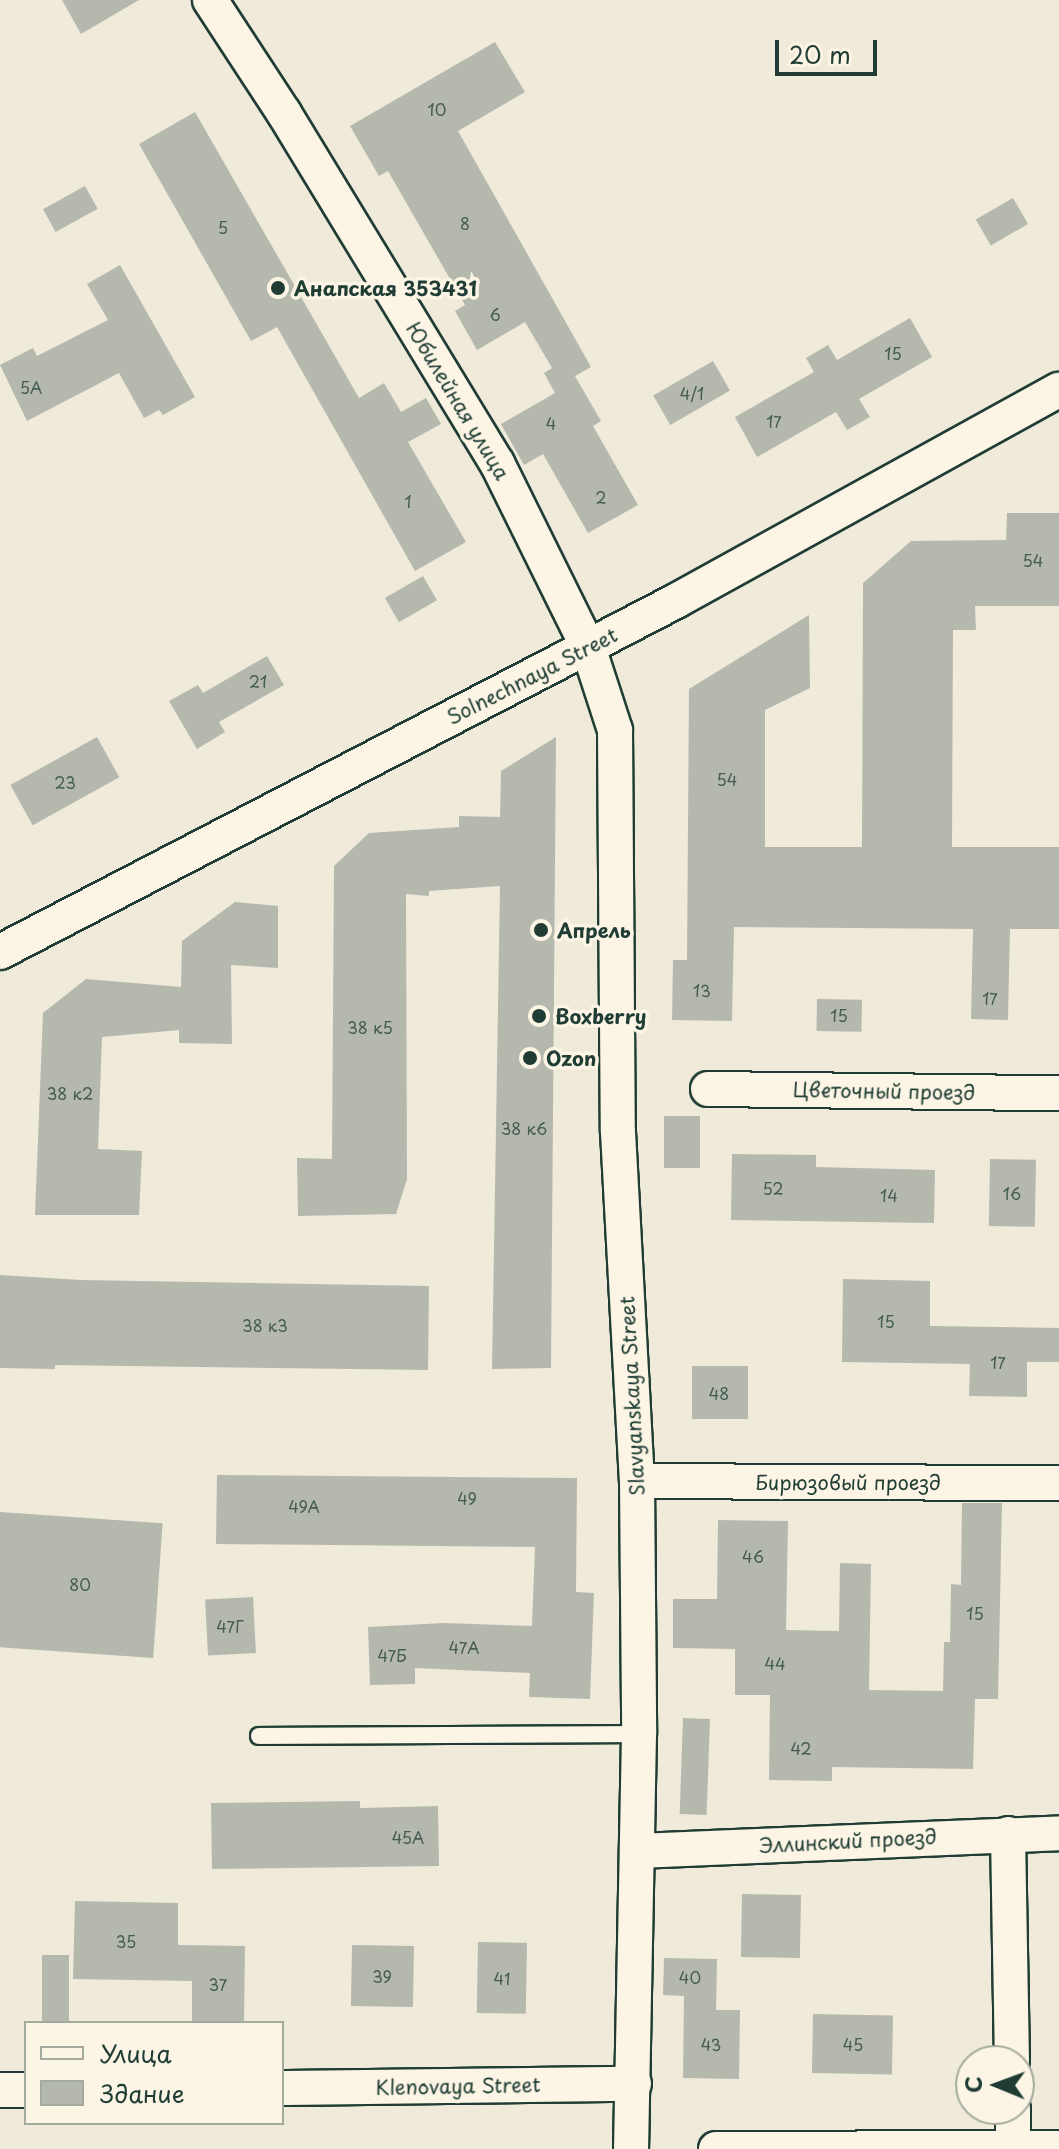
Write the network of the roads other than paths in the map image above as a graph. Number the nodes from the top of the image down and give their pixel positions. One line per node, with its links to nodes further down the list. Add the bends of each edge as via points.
1 (210, 0): 3 (street, Юбилейная улица, via 497,463)
2 (1059, 390): 3 (street, Solnechnaya Street)
3 (588, 647): 4 (street, Solnechnaya Street); 7 (street, Slavyanskaya Street, via 615,730 618,1132)
4 (0, 952)
5 (708, 1089): 6 (street, Цветочный проезд)
6 (1059, 1093)
7 (637, 1481): 8 (street, Бирюзовый проезд); 9 (street, Slavyanskaya Street)
8 (1059, 1483)
9 (639, 1734): 10 (lane); 13 (street, Slavyanskaya Street)
10 (259, 1736)
11 (1059, 1833): 12 (street, Эллинский проезд)
12 (1008, 1834): 13 (street, Эллинский проезд); 14 (street)
13 (637, 1851): 15 (street, Slavyanskaya Street)
14 (1012, 2045)
15 (634, 2084): 16 (street, Klenovaya Street); 22 (street, Slavyanskaya Street)
16 (284, 2088)
17 (0, 2090): 18 (street)
18 (24, 2090)
19 (1013, 2125): 20 (street)
20 (1013, 2147): 21 (street); 23 (street)
21 (1059, 2148)
22 (631, 2149)
23 (716, 2149)

